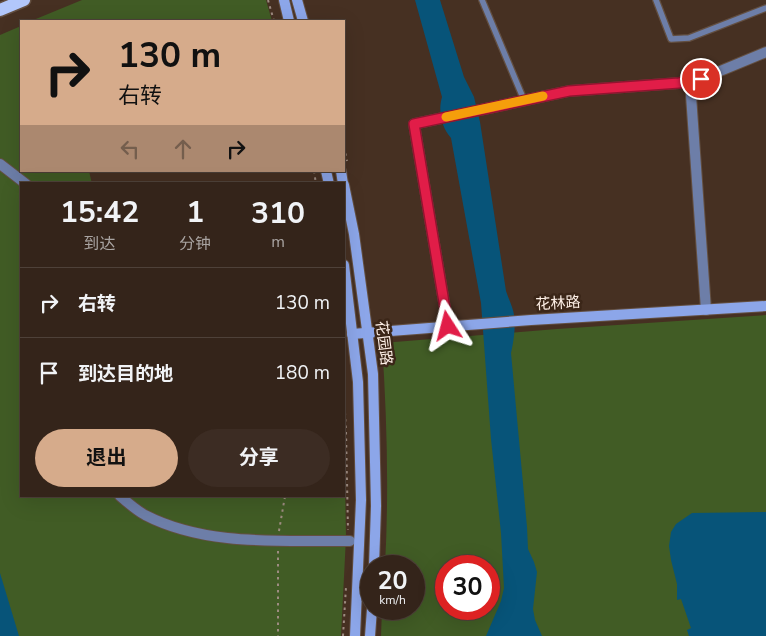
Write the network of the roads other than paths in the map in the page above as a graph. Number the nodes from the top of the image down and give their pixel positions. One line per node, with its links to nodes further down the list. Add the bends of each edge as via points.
1 (24, 0): 7 (main road)
2 (284, 0): 8 (main road)
3 (297, 0): 9 (main road)
4 (482, 0): 12 (lane)
5 (656, 0): 6 (lane, via 671,39 689,38)
6 (766, 8)
7 (0, 10)
8 (289, 20)
9 (303, 20)
10 (766, 52): 11 (street)
11 (690, 81): 12 (street, via 569,91); 18 (street)
12 (524, 100): 19 (street, via 414,124)
13 (0, 164): 14 (street)
14 (23, 182)
15 (345, 189): 20 (main road, 花园路)
16 (345, 274): 21 (main road, 花园路)
17 (766, 306): 18 (main road, 花林路)
18 (706, 310): 19 (main road, 花林路)
19 (448, 326): 20 (main road, 花林路)
20 (367, 332): 21 (main road, 花林路); 24 (main road, 花园路, via 373,374)
21 (352, 334): 26 (main road, 花园路, via 358,382 362,500)
22 (121, 497): 23 (street, via 144,514 194,533 278,540)
23 (349, 538)
24 (374, 555)
25 (371, 620): 27 (main road)
26 (356, 636)
27 (370, 636)

